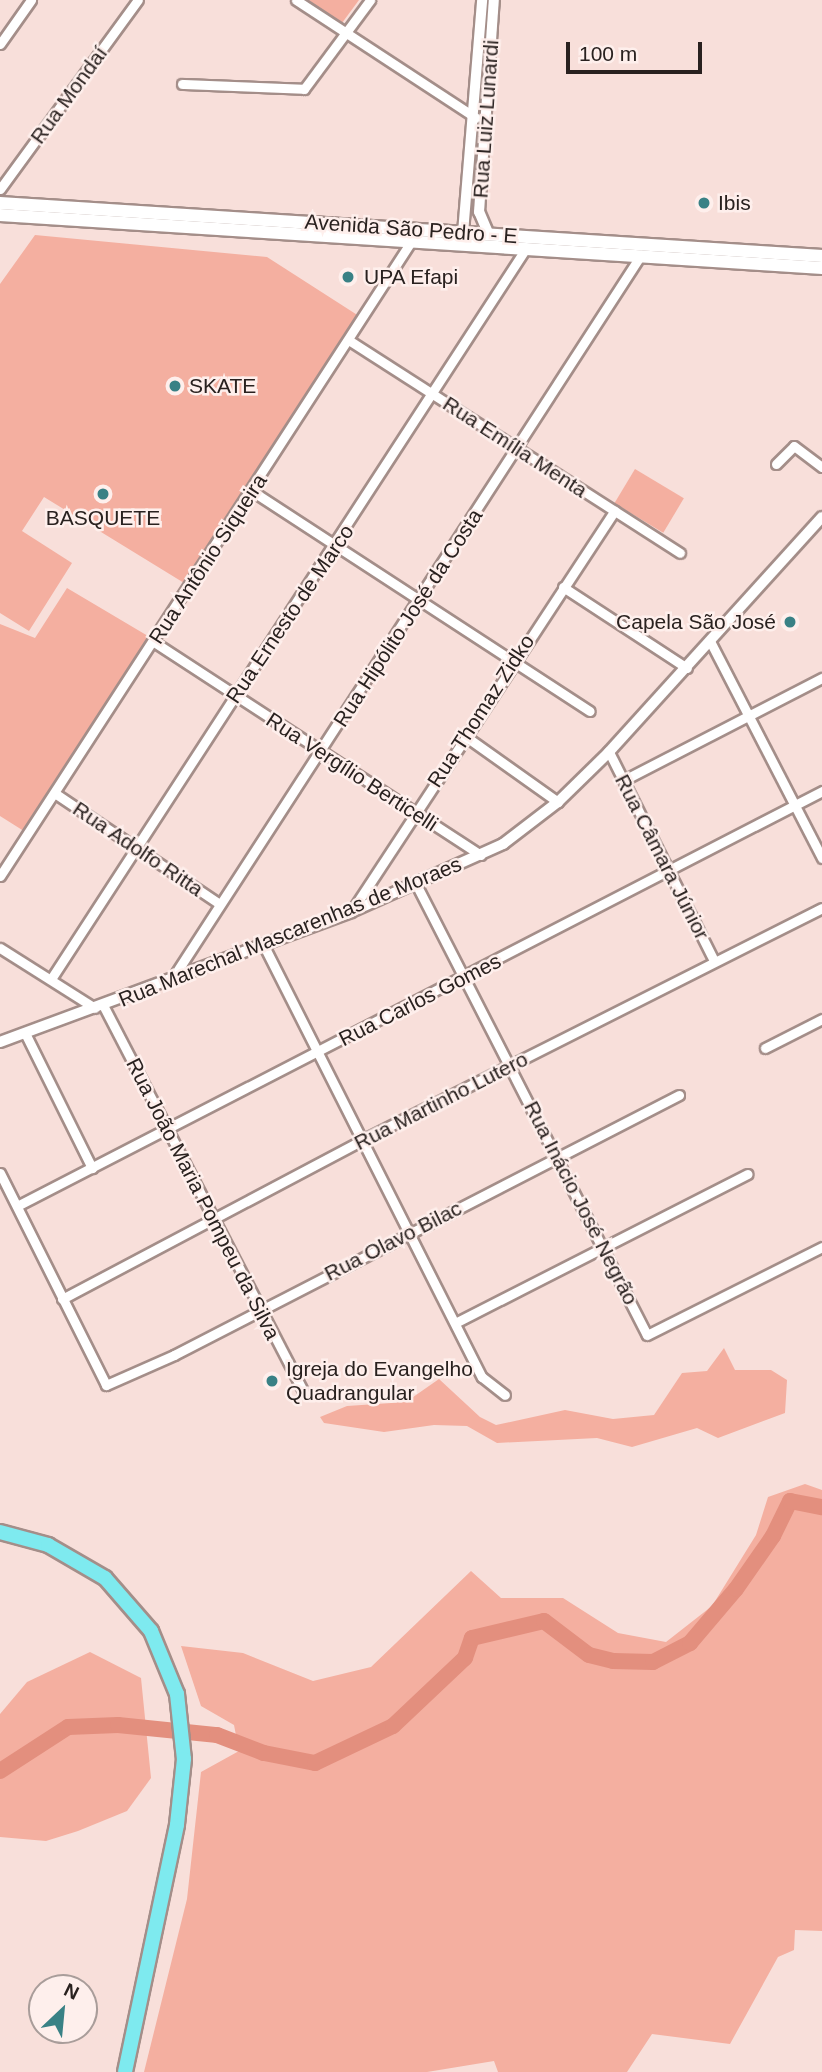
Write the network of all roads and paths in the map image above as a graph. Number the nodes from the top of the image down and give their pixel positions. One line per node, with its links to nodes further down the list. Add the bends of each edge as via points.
1 (31, 0): 8 (street)
2 (138, 0): 12 (street, Rua Mondaí)
3 (296, 0): 7 (street)
4 (370, 0): 7 (street)
5 (482, 0): 10 (street, Rua Luiz Lunardi)
6 (494, 0): 11 (street, Rua Luiz Lunardi)
7 (346, 34): 9 (street, via 312,82 297,92); 10 (street)
8 (0, 44)
9 (182, 84)
10 (474, 118): 11 (street); 15 (street, Rua Luiz Lunardi)
11 (486, 119): 16 (street, Rua Luiz Lunardi, via 479,212)
12 (0, 189)
13 (0, 203): 15 (main road, Avenida São Pedro - E)
14 (0, 215): 17 (main road, Avenida São Pedro - E)
15 (463, 233): 16 (main road, Avenida São Pedro - E)
16 (489, 235): 20 (main road, Avenida São Pedro - E)
17 (412, 240): 18 (main road, Avenida São Pedro - E); 22 (street, Rua Antônio Siqueira)
18 (526, 248): 19 (main road, Avenida São Pedro - E); 23 (street, Rua Ernesto de Marco)
19 (641, 255): 21 (main road, Avenida São Pedro - E); 24 (street, Rua Hipólito José da Costa)
20 (822, 256)
21 (822, 268)
22 (350, 341): 23 (street, Rua Emília Menta); 27 (street, Rua Antônio Siqueira)
23 (434, 396): 24 (street, Rua Emília Menta); 30 (street, Rua Ernesto de Marco)
24 (518, 449): 28 (street, Rua Emília Menta); 33 (street, Rua Hipólito José da Costa)
25 (776, 464): 26 (street, via 794,446)
26 (822, 467)
27 (252, 491): 30 (street); 34 (street, Rua Antônio Siqueira)
28 (614, 511): 31 (street, Rua Emília Menta); 32 (street, Rua Thomaz Zidko)
29 (820, 523): 35 (street, Rua Marechal Mascarenhas de Moraes)
30 (338, 543): 33 (street); 39 (street, Rua Ernesto de Marco)
31 (680, 553)
32 (563, 587): 36 (street, Rua Thomaz Zidko); 37 (street)
33 (421, 598): 36 (street); 43 (street, Rua Hipólito José da Costa)
34 (154, 642): 39 (street, Rua Vergílio Berticelli); 47 (street, Rua Antônio Siqueira)
35 (711, 643): 37 (street, Rua Marechal Mascarenhas de Moraes); 41 (street)
36 (514, 661): 40 (street); 42 (street, Rua Thomaz Zidko)
37 (687, 668): 44 (street, Rua Marechal Mascarenhas de Moraes)
38 (822, 678): 41 (street)
39 (236, 695): 43 (street, Rua Vergílio Berticelli); 51 (street, Rua Ernesto de Marco)
40 (590, 711)
41 (748, 716): 45 (street); 49 (street)
42 (464, 736): 48 (street); 50 (street, Rua Thomaz Zidko)
43 (320, 751): 50 (street, Rua Vergílio Berticelli); 57 (street, Rua Hipólito José da Costa)
44 (610, 752): 45 (street, Rua Câmara Júnior); 48 (street, Rua Marechal Mascarenhas de Moraes)
45 (624, 780): 54 (street, Rua Câmara Júnior)
46 (822, 792): 49 (street, Rua Carlos Gomes)
47 (56, 794): 51 (street, Rua Adolfo Ritta); 55 (street, Rua Antônio Siqueira)
48 (558, 802): 52 (street, Rua Marechal Mascarenhas de Moraes)
49 (795, 806): 53 (street); 54 (street, Rua Carlos Gomes)
50 (414, 812): 52 (street, Rua Vergílio Berticelli); 59 (street, Rua Thomaz Zidko)
51 (138, 846): 57 (street, Rua Adolfo Ritta); 64 (street, Rua Ernesto de Marco)
52 (481, 855): 56 (street, Rua Marechal Mascarenhas de Moraes)
53 (822, 858)
54 (668, 871): 62 (street, Rua Câmara Júnior); 63 (street, Rua Carlos Gomes)
55 (0, 876)
56 (418, 886): 59 (street, Rua Marechal Mascarenhas de Moraes); 63 (street, Rua Inácio José Negrão)
57 (220, 904): 65 (street, Rua Hipólito José da Costa)
58 (822, 908): 62 (street, Rua Martinho Lutero)
59 (351, 912): 60 (street, Rua Marechal Mascarenhas de Moraes)
60 (262, 944): 65 (street, Rua Marechal Mascarenhas de Moraes); 71 (street)
61 (0, 948): 64 (street)
62 (714, 961): 72 (street, Rua Martinho Lutero)
63 (465, 978): 71 (street, Rua Carlos Gomes); 72 (street, Rua Inácio José Negrão)
64 (51, 979): 66 (street)
65 (172, 979): 66 (street, Rua Marechal Mascarenhas de Moraes)
66 (99, 1006): 68 (street, Rua Marechal Mascarenhas de Moraes); 74 (street, Rua João Maria Pompeu da Silva)
67 (822, 1019): 70 (street)
68 (24, 1032): 69 (street, Rua Marechal Mascarenhas de Moraes); 77 (street)
69 (0, 1042)
70 (765, 1048)
71 (320, 1050): 74 (street, Rua Carlos Gomes); 75 (street)
72 (511, 1066): 75 (street, Rua Martinho Lutero); 76 (street, Rua Inácio José Negrão)
73 (679, 1095): 76 (street, Rua Olavo Bilac)
74 (166, 1130): 77 (street, Rua Carlos Gomes); 81 (street, Rua João Maria Pompeu da Silva)
75 (362, 1140): 81 (street, Rua Martinho Lutero); 82 (street)
76 (556, 1158): 82 (street, Rua Olavo Bilac); 84 (street, Rua Inácio José Negrão)
77 (92, 1168): 80 (street, Rua Carlos Gomes)
78 (0, 1173): 80 (street)
79 (748, 1174): 84 (street)
80 (17, 1206): 85 (street)
81 (214, 1218): 85 (street, Rua Martinho Lutero); 86 (street, Rua João Maria Pompeu da Silva)
82 (410, 1232): 86 (street, Rua Olavo Bilac); 87 (street)
83 (822, 1247): 84 (street, Rua Inácio José Negrão, via 648,1335)
84 (603, 1248): 87 (street)
85 (62, 1299): 86 (street, Rua Olavo Bilac, via 106,1385)
86 (260, 1310): 88 (street, Rua João Maria Pompeu da Silva)
87 (457, 1322): 89 (street, via 482,1377)
88 (304, 1393)
89 (505, 1395)
90 (0, 1532): 91 (highway, via 33,1539 78,1559 105,1578 142,1616 169,1669 182,1716 184,1759 177,1825)
91 (125, 2072)

